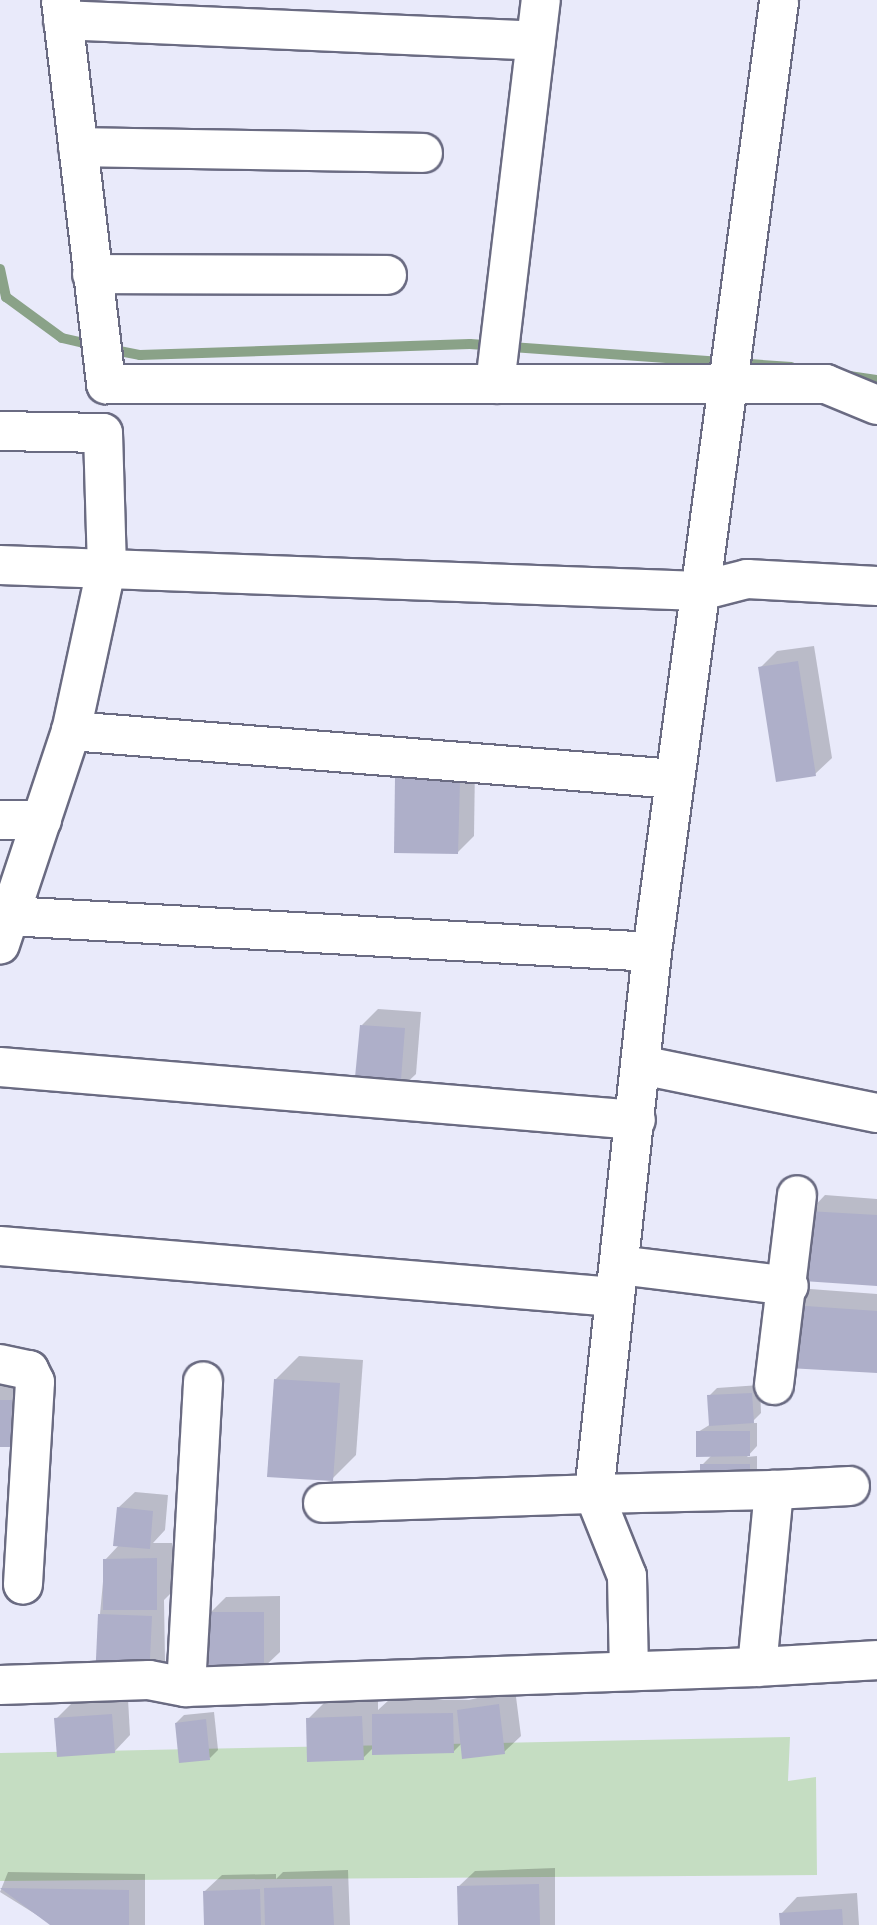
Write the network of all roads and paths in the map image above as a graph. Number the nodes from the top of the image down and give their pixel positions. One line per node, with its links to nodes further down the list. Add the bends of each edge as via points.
1 (541, 0): 4 (street)
2 (779, 0): 11 (street)
3 (62, 10): 4 (street); 5 (street)
4 (536, 41): 10 (street)
5 (78, 147): 6 (street); 7 (street)
6 (423, 153)
7 (92, 274): 8 (street); 9 (street)
8 (387, 275)
9 (106, 384): 10 (street); 14 (street)
10 (495, 384): 11 (street)
11 (728, 384): 12 (street, via 826,384); 18 (street)
12 (877, 405)
13 (0, 431): 14 (street)
14 (103, 433): 16 (street)
15 (0, 565): 16 (street)
16 (107, 565): 18 (street); 19 (street)
17 (877, 586): 18 (street, via 747,579)
18 (700, 590): 20 (street)
19 (71, 731): 20 (street); 22 (street)
20 (675, 779): 24 (street)
21 (0, 820): 22 (street)
22 (42, 820): 23 (street)
23 (5, 930): 24 (street)
24 (652, 952): 25 (street)
25 (641, 1065): 27 (street); 28 (street)
26 (0, 1067): 28 (street)
27 (877, 1113)
28 (636, 1120): 31 (street)
29 (797, 1195): 32 (street)
30 (0, 1246): 31 (street)
31 (617, 1281): 32 (street); 38 (street)
32 (789, 1286): 35 (street)
33 (0, 1364): 40 (street, via 29,1370 35,1382)
34 (203, 1381): 45 (street)
35 (774, 1385)
36 (850, 1486): 37 (street)
37 (774, 1490): 38 (street); 42 (street)
38 (594, 1494): 39 (street); 43 (street, via 627,1576)
39 (323, 1503)
40 (23, 1585)
41 (877, 1660): 42 (street)
42 (757, 1667): 43 (street)
43 (629, 1669): 45 (street)
44 (0, 1685): 45 (street, via 149,1680)
45 (186, 1687)

